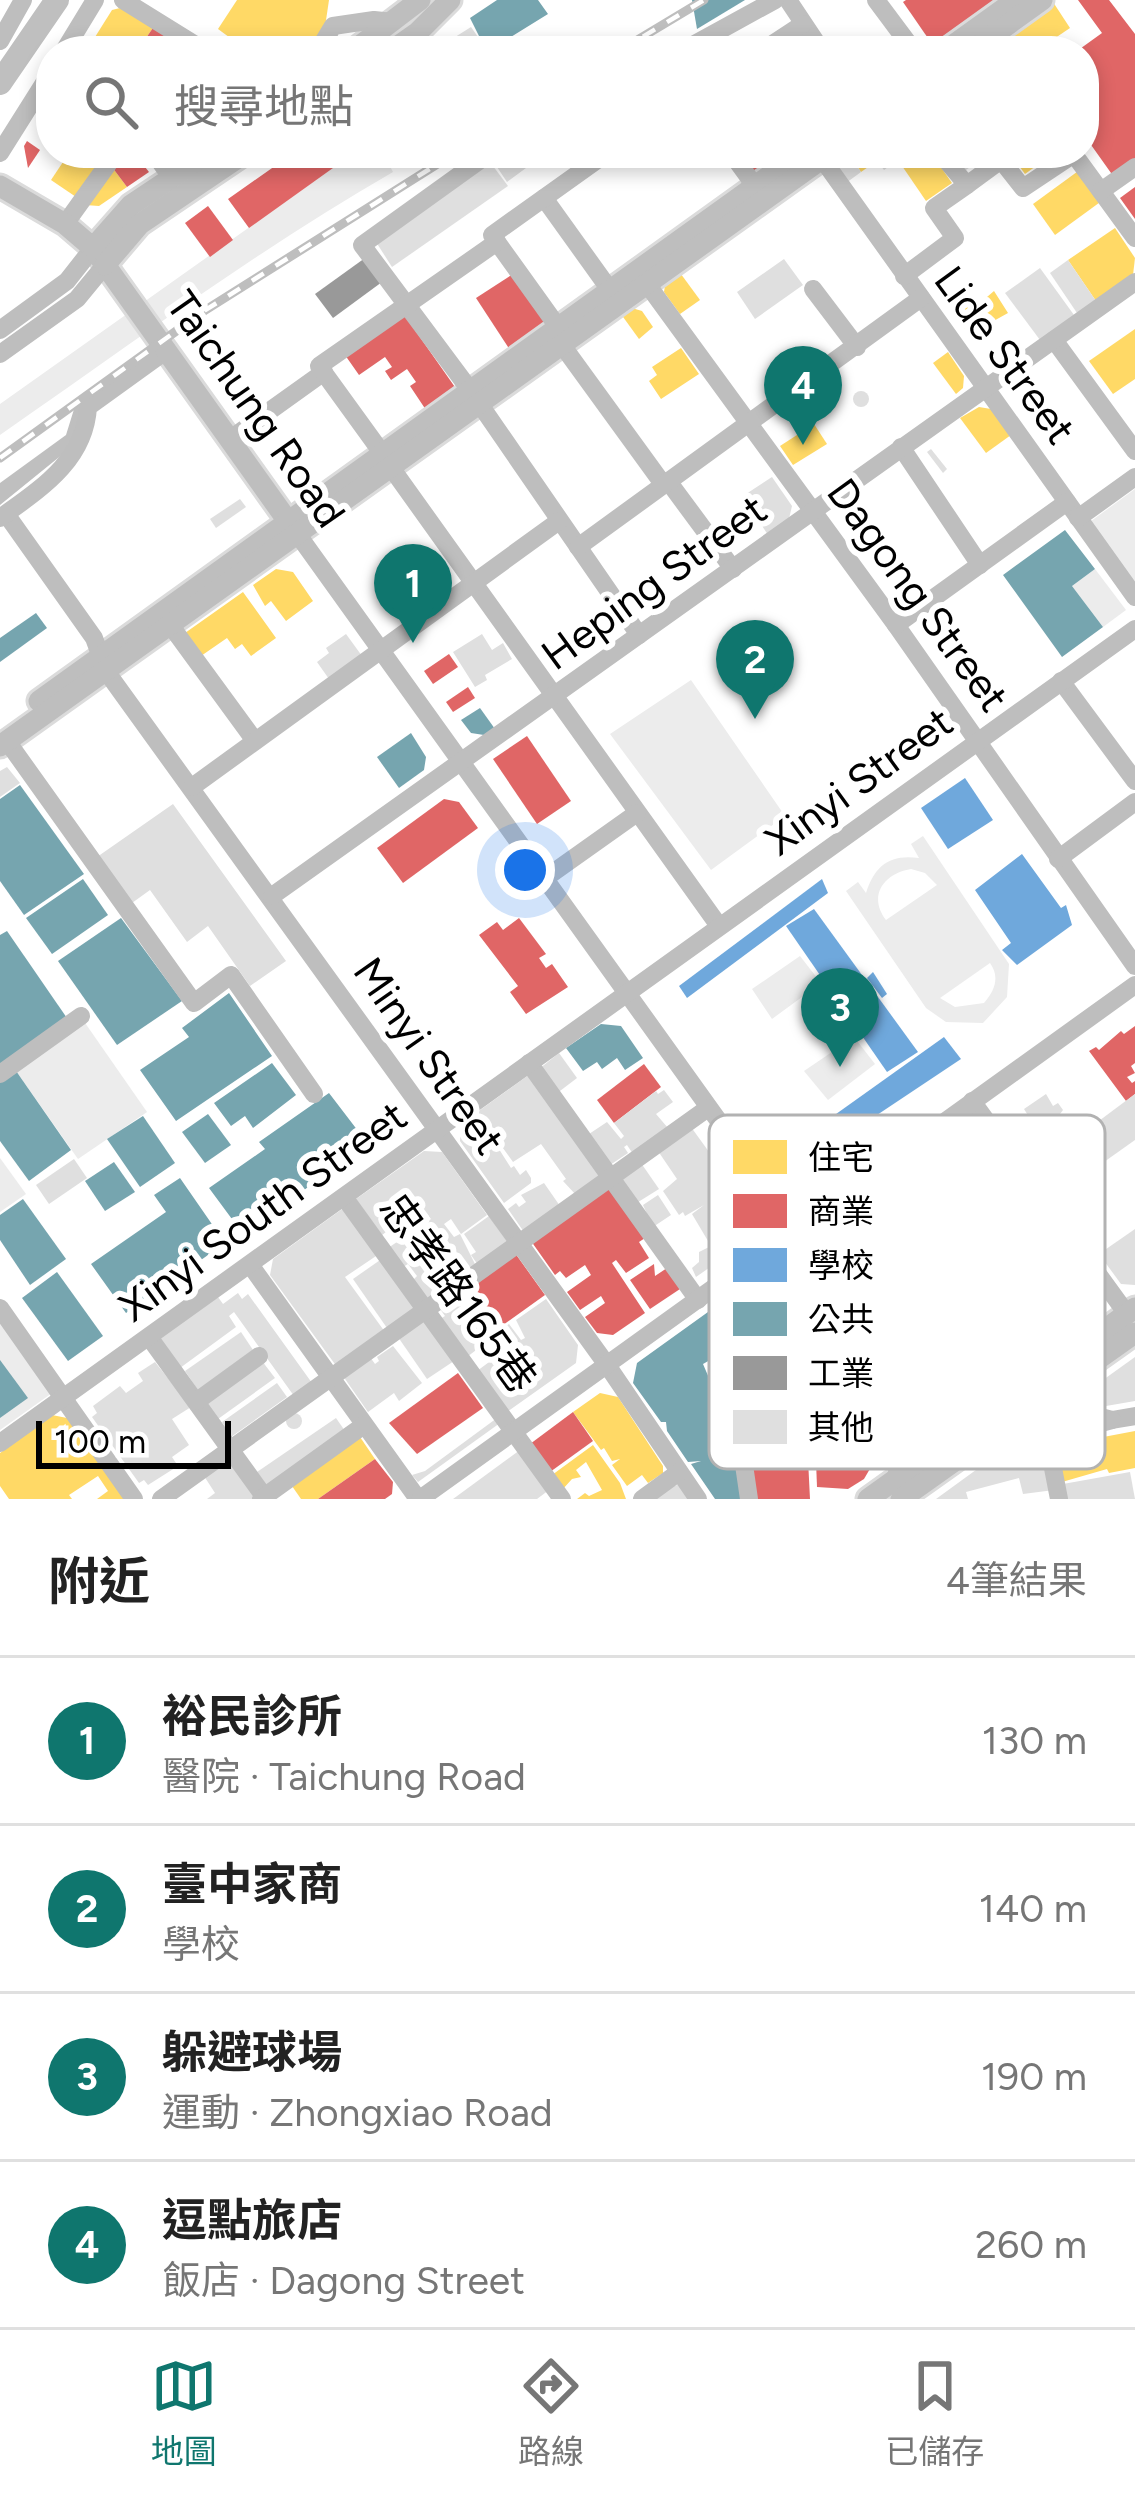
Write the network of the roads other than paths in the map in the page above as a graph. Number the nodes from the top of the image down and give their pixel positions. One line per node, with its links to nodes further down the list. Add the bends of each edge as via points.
1 (23, 0): 24 (street)
2 (95, 0): 13 (street)
3 (123, 0): 14 (street)
4 (420, 0): 11 (main road)
5 (451, 0): 17 (main road)
6 (775, 0): 18 (street)
7 (788, 0): 12 (street)
8 (876, 0): 21 (street)
9 (1016, 0): 22 (main road)
10 (1042, 0): 23 (main road)
11 (393, 22): 15 (street, via 333,26); 16 (main road)
12 (803, 24): 19 (street); 20 (street)
13 (73, 36)
14 (178, 36)
15 (327, 36)
16 (374, 36)
17 (412, 36)
18 (710, 36)
19 (785, 36)
20 (811, 36)
21 (903, 36)
22 (989, 36)
23 (992, 36)
24 (0, 41)
25 (36, 96): 26 (street)
26 (0, 153)
27 (1135, 167): 47 (street)
28 (105, 168): 49 (street)
29 (164, 168): 43 (street)
30 (186, 168): 43 (main road)
31 (223, 168): 52 (main road)
32 (469, 168): 59 (street, via 362,245)
33 (586, 168): 48 (street)
34 (741, 168): 46 (street)
35 (790, 168): 46 (main road)
36 (798, 168): 54 (main road)
37 (828, 168): 53 (street, Lide Street)
38 (953, 168): 44 (street)
39 (990, 168): 44 (street)
40 (1007, 168): 41 (street, via 1023,188)
41 (1052, 168)
42 (1085, 168): 47 (street)
43 (171, 178): 52 (main road, via 131,205)
44 (967, 185): 53 (street, via 934,208 955,238)
45 (0, 186): 49 (main road, Taichung Road)
46 (755, 186): 54 (main road)
47 (1101, 191): 50 (street)
48 (544, 198): 51 (street, via 492,235); 57 (street)
49 (64, 224): 52 (main road, Taichung Road)
50 (1135, 238)
51 (497, 242): 59 (street); 61 (street)
52 (99, 256): 60 (street); 64 (main road, Taichung Road); 65 (street, via 77,299)
53 (904, 276): 58 (street, Lide Street)
54 (642, 277): 57 (main road); 61 (main road); 69 (street, Dagong Street)
55 (1135, 282): 62 (street, Heping Street)
56 (813, 289): 63 (street)
57 (610, 290): 61 (main road)
58 (921, 298): 63 (street); 67 (street, Lide Street)
59 (405, 305): 66 (street); 68 (street)
60 (0, 330)
61 (560, 336): 68 (main road); 75 (street)
62 (1054, 340): 67 (street, Heping Street); 72 (street)
63 (857, 346): 69 (street)
64 (167, 350): 70 (main road, Taichung Road); 78 (street, via 88,407 75,455)
65 (0, 354)
66 (321, 369): 70 (street); 73 (street)
67 (984, 388): 71 (street, Heping Street); 76 (street, Lide Street)
68 (475, 398): 73 (main road); 79 (street)
69 (750, 423): 75 (street); 77 (street, Dagong Street)
70 (230, 440): 80 (main road, Taichung Road)
71 (901, 447): 77 (street, Heping Street); 82 (street)
72 (1135, 451)
73 (386, 460): 80 (main road); 84 (street)
74 (1135, 477): 76 (street)
75 (666, 482): 81 (street); 83 (street)
76 (1072, 510): 82 (street); 85 (street, Lide Street)
77 (814, 512): 83 (street, Heping Street); 86 (street, Dagong Street)
78 (3, 516): 91 (street, Minyi Street, via 94,638)
79 (560, 521): 81 (street); 84 (street)
80 (291, 526): 87 (main road); 90 (street, Taichung Road); 91 (main road)
81 (578, 547): 89 (street)
82 (980, 565): 86 (street)
83 (733, 569): 89 (street, Heping Street)
84 (475, 584): 90 (street); 93 (street)
85 (1135, 597)
86 (896, 625): 95 (street, Dagong Street)
87 (171, 626): 91 (main road); 96 (street)
88 (1135, 629): 92 (street, Xinyi Street)
89 (639, 634): 93 (street, Heping Street)
90 (378, 650): 96 (street); 97 (street, Taichung Road)
91 (102, 664): 94 (main road); 99 (street, Minyi Street)
92 (1061, 681): 95 (street, Xinyi Street); 98 (street)
93 (557, 696): 97 (street, Heping Street); 101 (street)
94 (2, 739): 112 (street, via 194,1003 231,975)
95 (977, 740): 102 (street, Dagong Street); 105 (street, Xinyi Street)
96 (255, 741): 99 (street)
97 (461, 764): 103 (street, Taichung Road); 104 (street, Heping Street)
98 (1135, 781)
99 (192, 787): 104 (street, Minyi Street)
100 (1135, 802): 102 (street)
101 (637, 813): 103 (street); 105 (street)
102 (1058, 859): 106 (street, Dagong Street)
103 (544, 879): 108 (street, Taichung Road)
104 (272, 896): 118 (street, Minyi Street)
105 (719, 926): 108 (street, Xinyi Street)
106 (1135, 966)
107 (1135, 985): 113 (street)
108 (626, 993): 110 (street, Xinyi South Street); 114 (street, Taichung Road)
109 (81, 1016): 111 (street)
110 (529, 1063): 118 (street, Xinyi South Street); 119 (street)
111 (0, 1074)
112 (314, 1094)
113 (972, 1101): 116 (street); 117 (street)
114 (707, 1108): 115 (street, Taichung Road); 119 (street)
115 (712, 1115)
116 (954, 1115)
117 (982, 1115)
118 (437, 1131): 120 (street, Xinyi South Street); 121 (street, Minyi Street)
119 (608, 1179): 121 (street); 125 (street)
120 (344, 1196): 122 (street, Xinyi South Street); 127 (street, 忠孝路165巷)
121 (518, 1244): 127 (street); 133 (street, Minyi Street)
122 (250, 1266): 130 (street, Xinyi South Street); 134 (street)
123 (1105, 1281): 128 (street)
124 (709, 1293): 125 (street)
125 (698, 1300): 133 (street)
126 (0, 1308): 135 (street)
127 (426, 1312): 134 (street); 140 (street, 忠孝路165巷)
128 (1132, 1318): 129 (main road); 131 (main road)
129 (1105, 1335)
130 (149, 1336): 135 (street, Xinyi South Street); 136 (street)
131 (1105, 1345)
132 (259, 1356): 136 (street)
133 (607, 1365): 140 (street); 147 (street, Minyi Street)
134 (330, 1380): 139 (street); 142 (street)
135 (64, 1399): 141 (street, Xinyi South Street); 150 (street)
136 (196, 1401): 142 (street)
137 (1135, 1415): 138 (street)
138 (1106, 1419)
139 (364, 1425): 149 (street); 152 (street)
140 (514, 1432): 152 (street); 153 (street, 忠孝路165巷)
141 (0, 1443)
142 (231, 1448): 149 (street); 151 (street)
143 (745, 1469): 156 (street)
144 (926, 1469): 148 (main road)
145 (935, 1469): 148 (main road)
146 (1053, 1469): 158 (street)
147 (679, 1472): 154 (street); 155 (street, Minyi Street)
148 (897, 1492): 157 (main road)
149 (264, 1498)
150 (134, 1499)
151 (161, 1499)
152 (419, 1499)
153 (562, 1499)
154 (642, 1499)
155 (698, 1499)
156 (749, 1499)
157 (868, 1499)
158 (1059, 1499)

